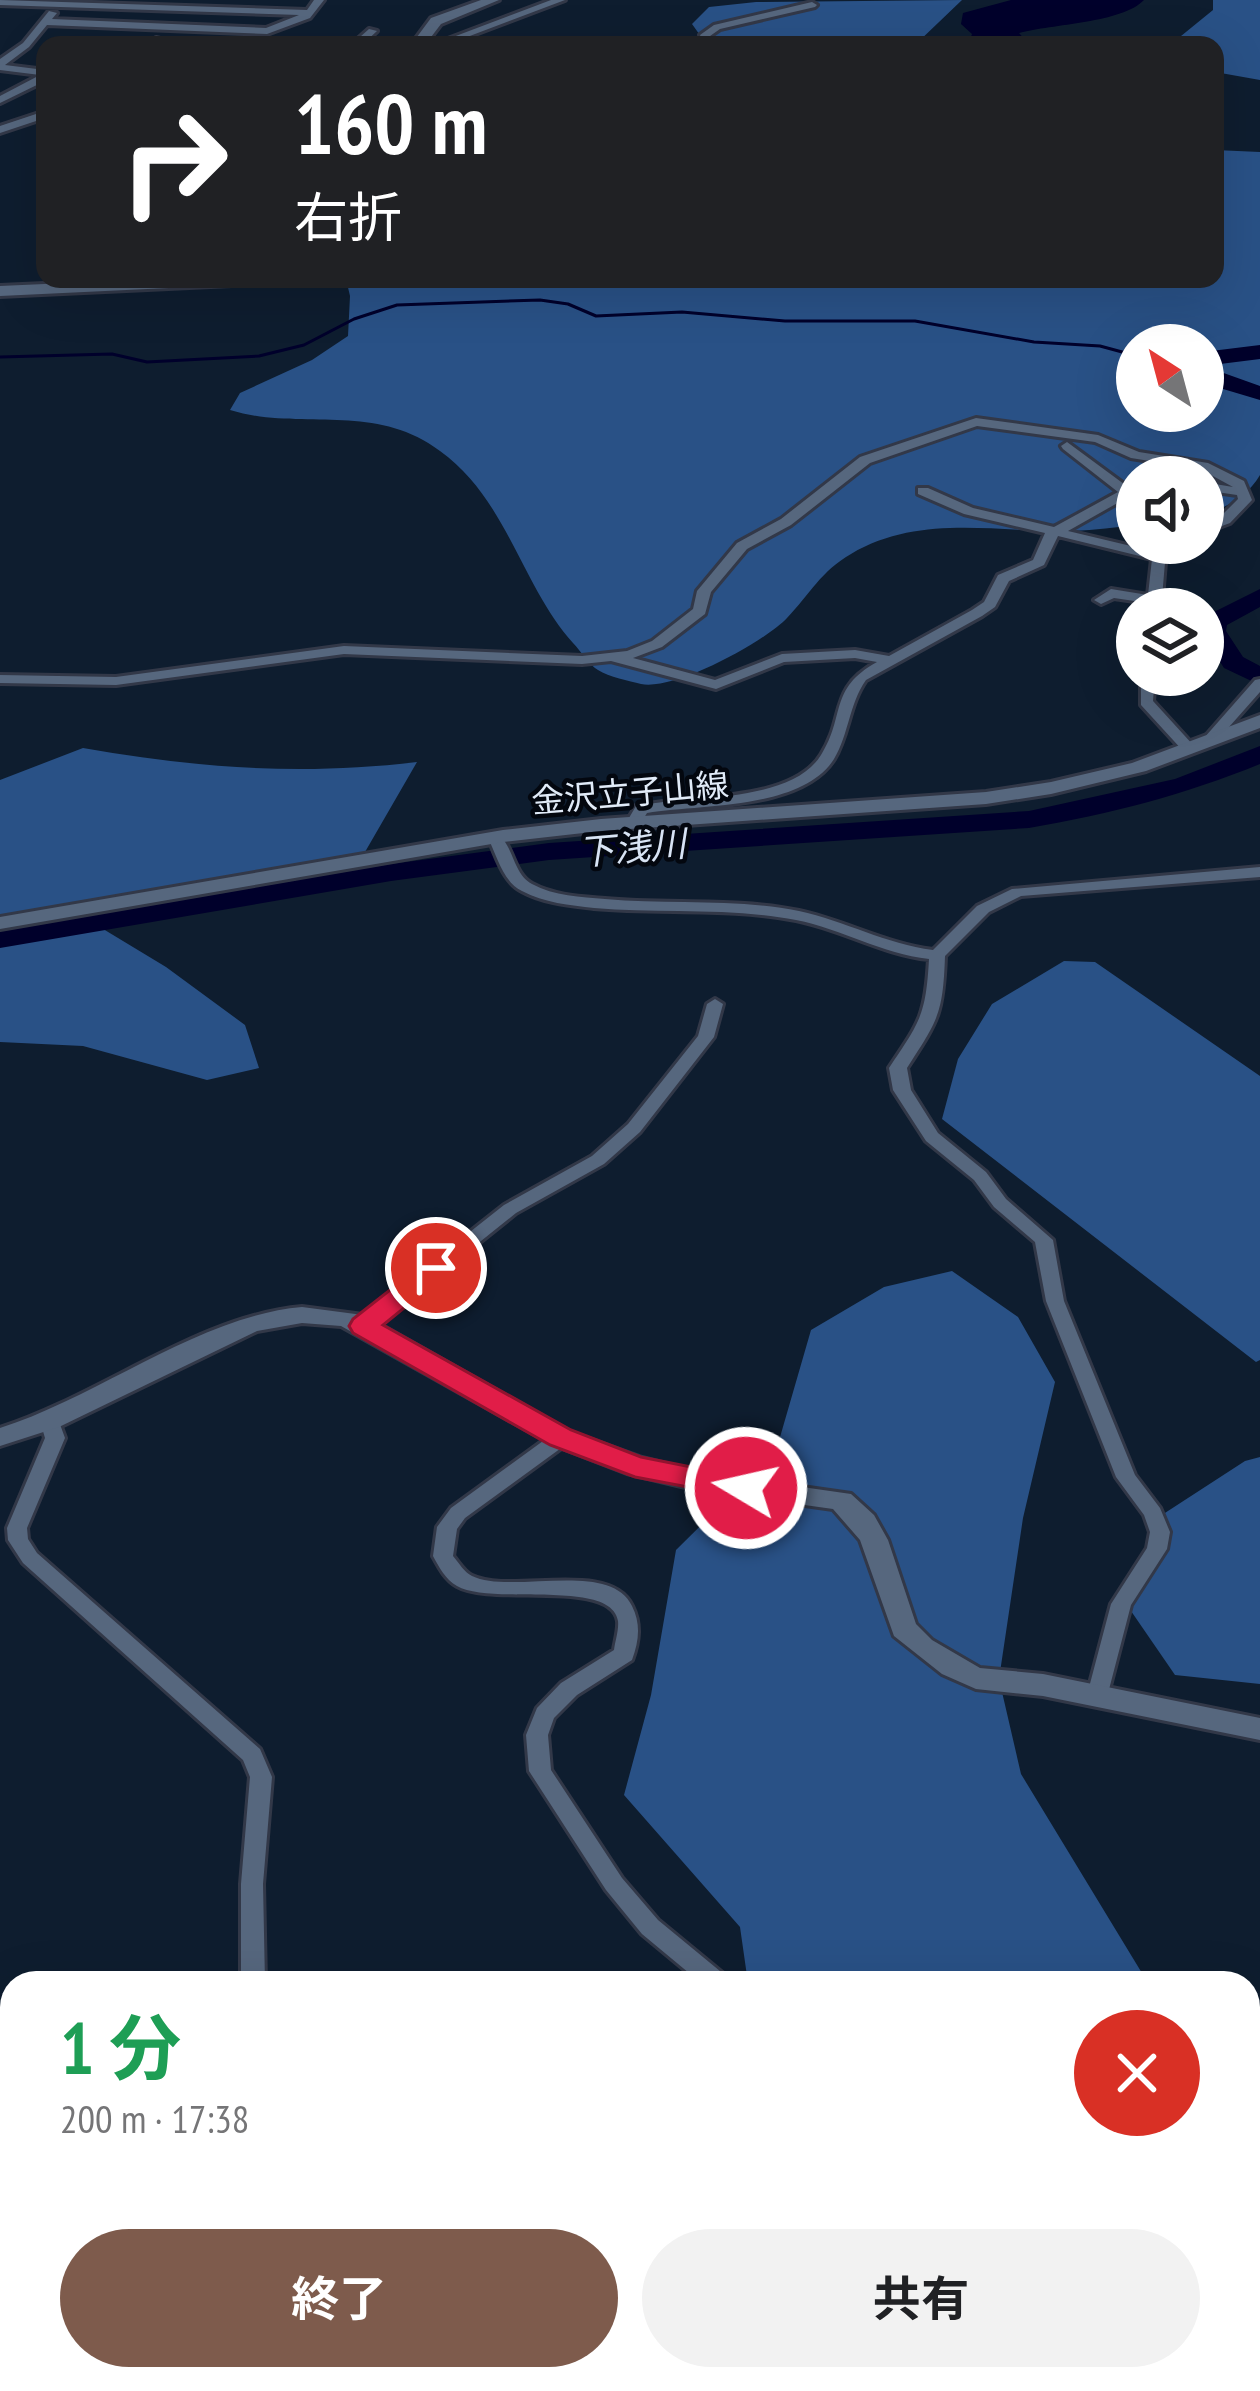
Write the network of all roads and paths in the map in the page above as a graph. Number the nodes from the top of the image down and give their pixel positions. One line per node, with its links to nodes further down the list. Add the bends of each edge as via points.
1 (319, 0): 8 (street)
2 (493, 0): 16 (street, via 436,21)
3 (560, 0): 17 (street)
4 (0, 2): 5 (street)
5 (60, 4): 6 (street); 9 (street)
6 (179, 4): 8 (street); 11 (street)
7 (812, 5): 18 (street)
8 (311, 13): 11 (street, via 266,31)
9 (45, 22): 10 (street); 20 (street)
10 (103, 24): 11 (street); 13 (street)
11 (164, 27): 14 (street)
12 (372, 31): 15 (street)
13 (96, 36)
14 (159, 36)
15 (366, 36)
16 (425, 36)
17 (462, 36)
18 (706, 36)
19 (0, 43): 20 (street)
20 (26, 45): 21 (street)
21 (0, 65): 22 (street)
22 (36, 73)
23 (36, 80): 24 (street)
24 (0, 100)
25 (36, 117): 26 (street)
26 (0, 130)
27 (63, 288): 28 (street)
28 (0, 291)
29 (1067, 446): 30 (street)
30 (1116, 479)
31 (1224, 489): 33 (street)
32 (923, 491): 36 (street, via 969,511)
33 (1244, 492): 35 (street); 40 (street, via 1216,470 1098,439 957,425 865,460 742,546 679,630)
34 (1116, 498): 36 (street)
35 (1224, 517)
36 (1057, 531): 37 (street); 41 (street, via 1039,562 1003,578 989,604)
37 (1116, 542)
38 (1116, 594): 39 (street)
39 (1101, 600)
40 (615, 658): 41 (street, via 716,686 782,658); 42 (street, via 344,650 116,681)
41 (893, 661): 47 (street, via 850,690 826,761 815,771 773,790 640,809)
42 (0, 679)
43 (1260, 683): 46 (street)
44 (1146, 696): 46 (street)
45 (1260, 721): 46 (street, 金沢立子山線)
46 (1199, 745): 47 (street, 金沢立子山線, via 986,798)
47 (634, 823): 48 (street, 金沢立子山線)
48 (496, 838): 50 (street, 金沢立子山線); 51 (street, via 522,886 596,903 799,915 898,951)
49 (1260, 872): 51 (street, via 1018,892 983,908)
50 (0, 923)
51 (937, 956): 57 (street, via 932,1012 898,1068 902,1090 947,1153 1044,1240 1060,1313 1126,1477 1160,1532 1121,1604)
52 (715, 1004): 53 (street, via 706,1037 634,1128 598,1160 510,1209)
53 (363, 1326): 54 (street, via 319,1314 249,1324); 56 (street)
54 (50, 1421): 55 (street); 59 (street, via 55,1438 18,1540 252,1754 262,1777)
55 (0, 1437)
56 (561, 1438): 57 (street, via 669,1474 841,1502 864,1522 904,1629 922,1647 976,1678); 60 (street, via 458,1513 443,1556 469,1584 580,1587 624,1608 631,1629 624,1654 544,1714 540,1771 614,1884)
57 (1098, 1695): 58 (street)
58 (1260, 1730)
59 (253, 1971)
60 (703, 1971)

